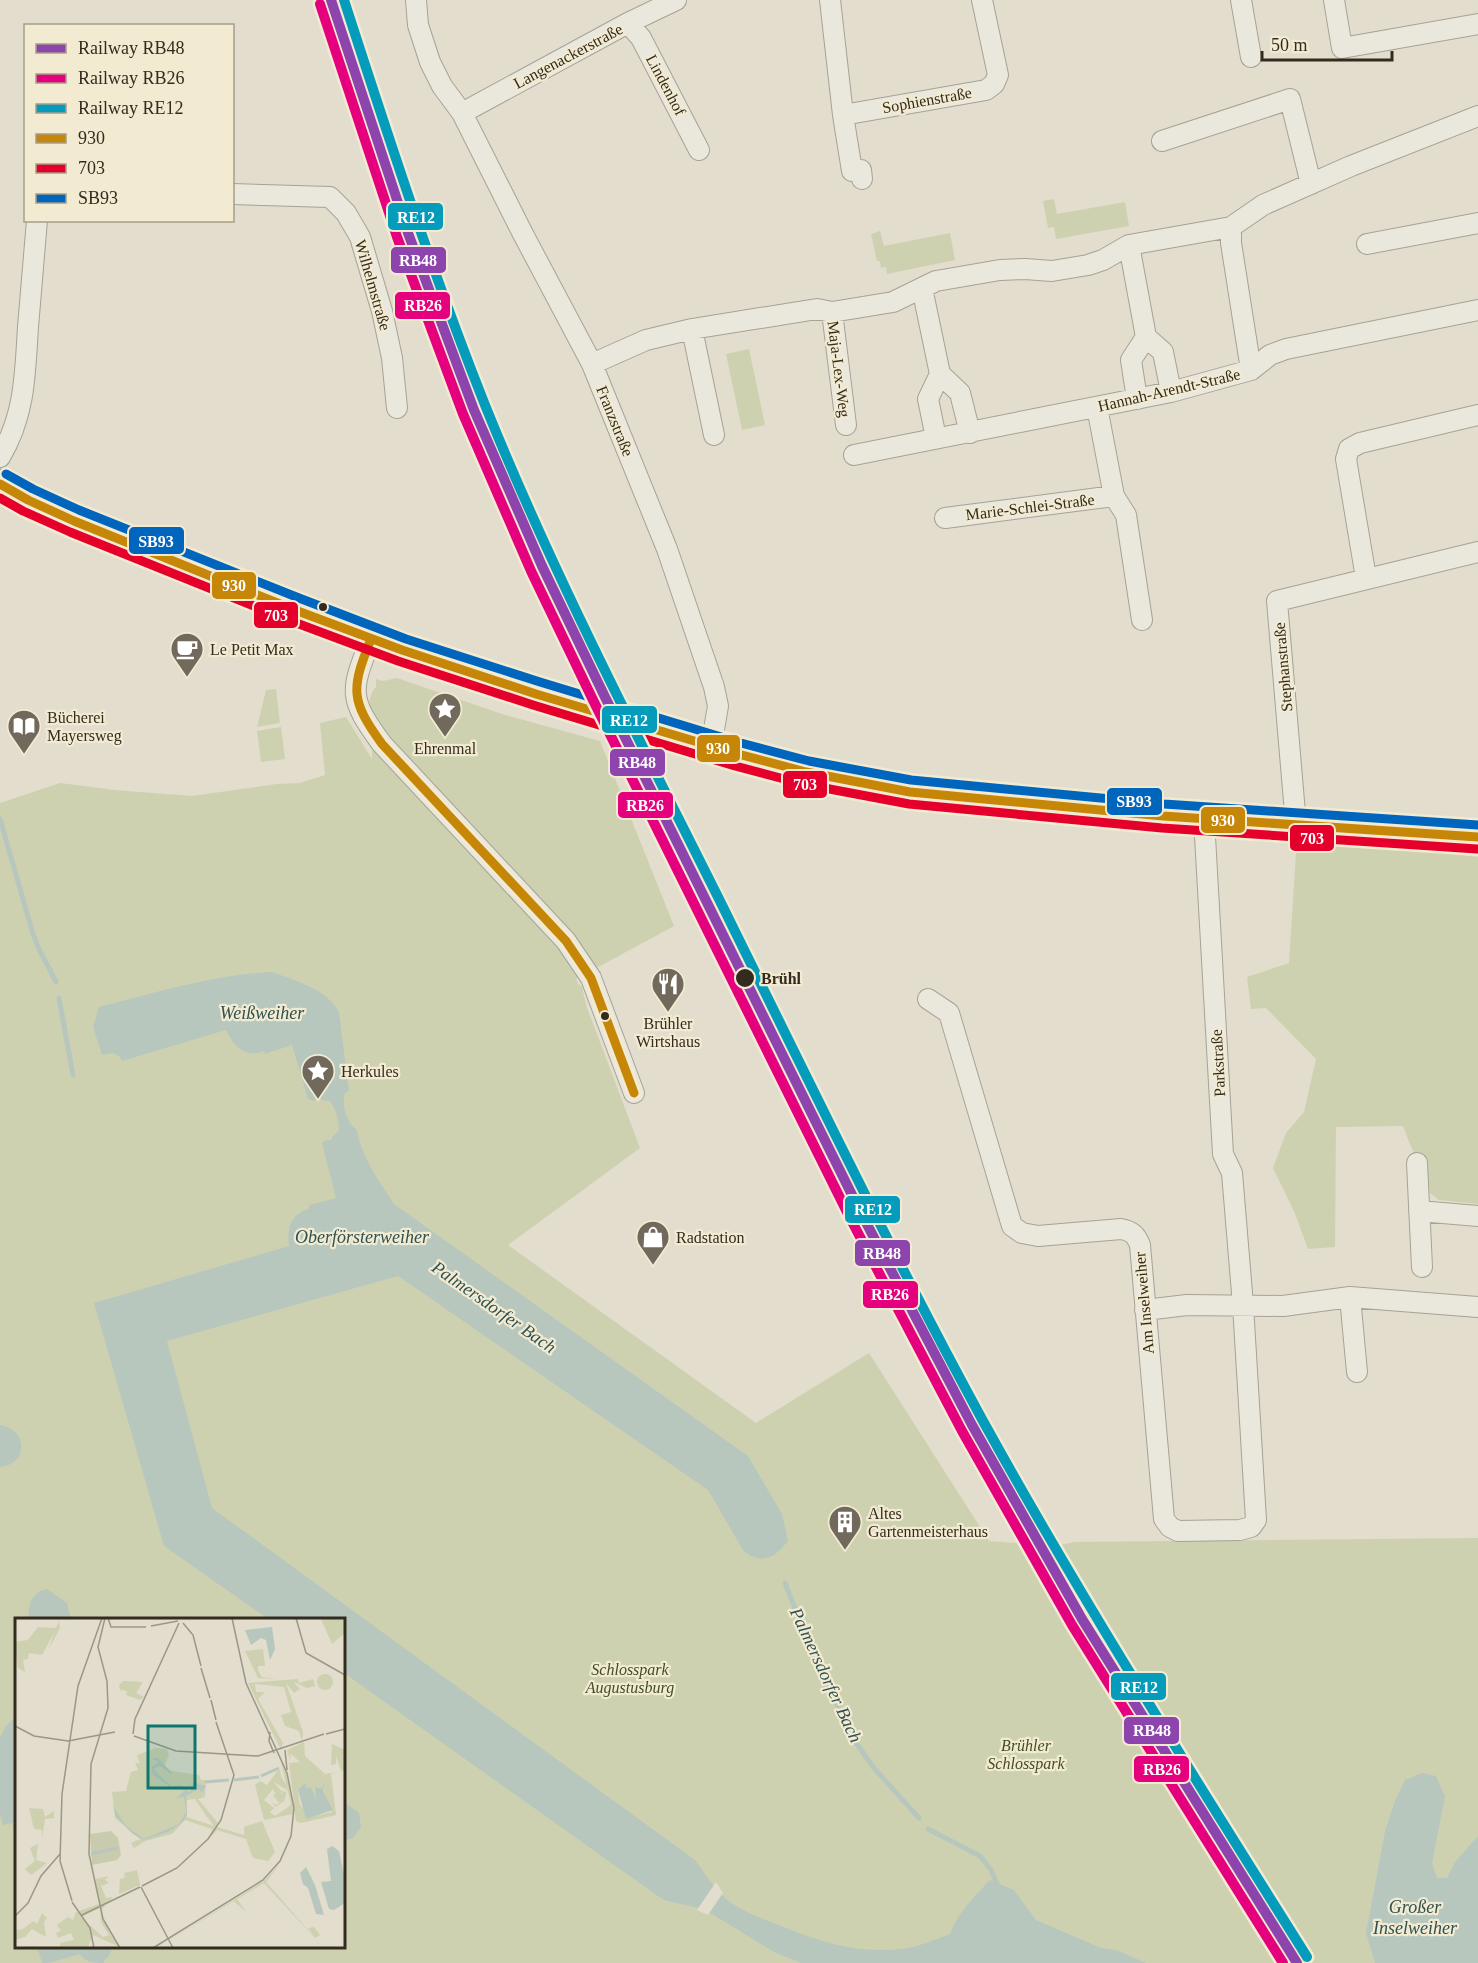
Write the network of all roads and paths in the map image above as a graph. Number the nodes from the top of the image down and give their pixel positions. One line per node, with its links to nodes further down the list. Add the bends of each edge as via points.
1 (416, 0): 10 (street, Franzstraße, via 418,25 430,62 442,87)
2 (676, 0): 7 (street, Langenackerstraße)
3 (830, 0): 11 (street)
4 (982, 0): 11 (street, Sophienstraße, via 998,75 994,84 986,90)
5 (1241, 0): 9 (street)
6 (1334, 0): 8 (street, via 1342,48)
7 (628, 23): 10 (street, Langenackerstraße); 14 (street, Lindenhof, via 641,38)
8 (1478, 24)
9 (1251, 57)
10 (462, 113): 28 (street, Franzstraße)
11 (843, 115): 15 (street, via 852,171 861,170)
12 (1478, 116): 16 (street)
13 (1162, 141): 16 (street, via 1290,99)
14 (699, 150)
15 (862, 179)
16 (1311, 184): 20 (street, via 1263,205)
17 (234, 194): 34 (street, Wilhelmstraße, via 330,198 346,213 360,237 382,311)
18 (37, 222): 41 (street, via 21,405 11,438)
19 (1478, 223): 21 (street)
20 (1231, 226): 22 (street); 29 (street)
21 (1367, 244)
22 (1129, 245): 23 (street, via 1088,265 1052,271 1000,270 936,281); 27 (street)
23 (922, 288): 25 (street, via 893,302); 30 (street)
24 (1478, 310): 29 (street, Hannah-Arendt-Straße, via 1286,349 1270,355)
25 (832, 312): 26 (street, via 817,309); 36 (street, Maja-Lex-Weg)
26 (692, 328): 28 (street, via 646,340); 38 (street)
27 (1146, 337): 31 (street, via 1163,352); 32 (street, via 1131,360)
28 (592, 364): 49 (street, Franzstraße, via 667,549 714,687 718,706)
29 (1251, 370): 31 (street, Hannah-Arendt-Straße)
30 (940, 374): 37 (street, via 960,393); 39 (street, via 928,399)
31 (1171, 392): 32 (street, Hannah-Arendt-Straße)
32 (1137, 399): 33 (street, Hannah-Arendt-Straße)
33 (1097, 407): 37 (street, Hannah-Arendt-Straße); 43 (street, Marie-Schlei-Straße)
34 (397, 408)
35 (1478, 415): 46 (street, via 1349,448 1346,459)
36 (846, 425)
37 (970, 433): 39 (street, Hannah-Arendt-Straße)
38 (714, 435)
39 (936, 438): 40 (street, Hannah-Arendt-Straße)
40 (854, 455)
41 (0, 457)
42 (0, 484): 48 (main road, via 74,521)
43 (1114, 496): 44 (street, Marie-Schlei-Straße); 47 (street, Marie-Schlei-Straße, via 1126,515)
44 (945, 518)
45 (1478, 552): 46 (street, Stephanstraße)
46 (1366, 578): 51 (street, Stephanstraße, via 1277,601)
47 (1142, 620)
48 (371, 639): 49 (main road); 54 (street, via 358,672 357,706 363,717 382,744 566,941 591,978)
49 (711, 747): 50 (main road, via 876,788)
50 (1204, 819): 51 (main road); 60 (street, Parkstraße, via 1223,1154 1232,1173)
51 (1296, 825): 52 (main road)
52 (1478, 837)
53 (928, 999): 62 (street, Am Inselweiher, via 950,1013 1012,1226 1038,1236 1129,1231 1140,1245)
54 (634, 1093)
55 (1417, 1162): 56 (street)
56 (1419, 1211): 57 (street); 58 (street)
57 (1478, 1216)
58 (1422, 1267)
59 (1350, 1297): 60 (street, via 1283,1306); 61 (street); 63 (street)
60 (1243, 1305): 62 (street); 64 (street, Parkstraße, via 1256,1520 1251,1527 1240,1530)
61 (1478, 1307)
62 (1144, 1310): 64 (street, Am Inselweiher, via 1164,1519 1178,1531)
63 (1357, 1372)
64 (1206, 1531)

